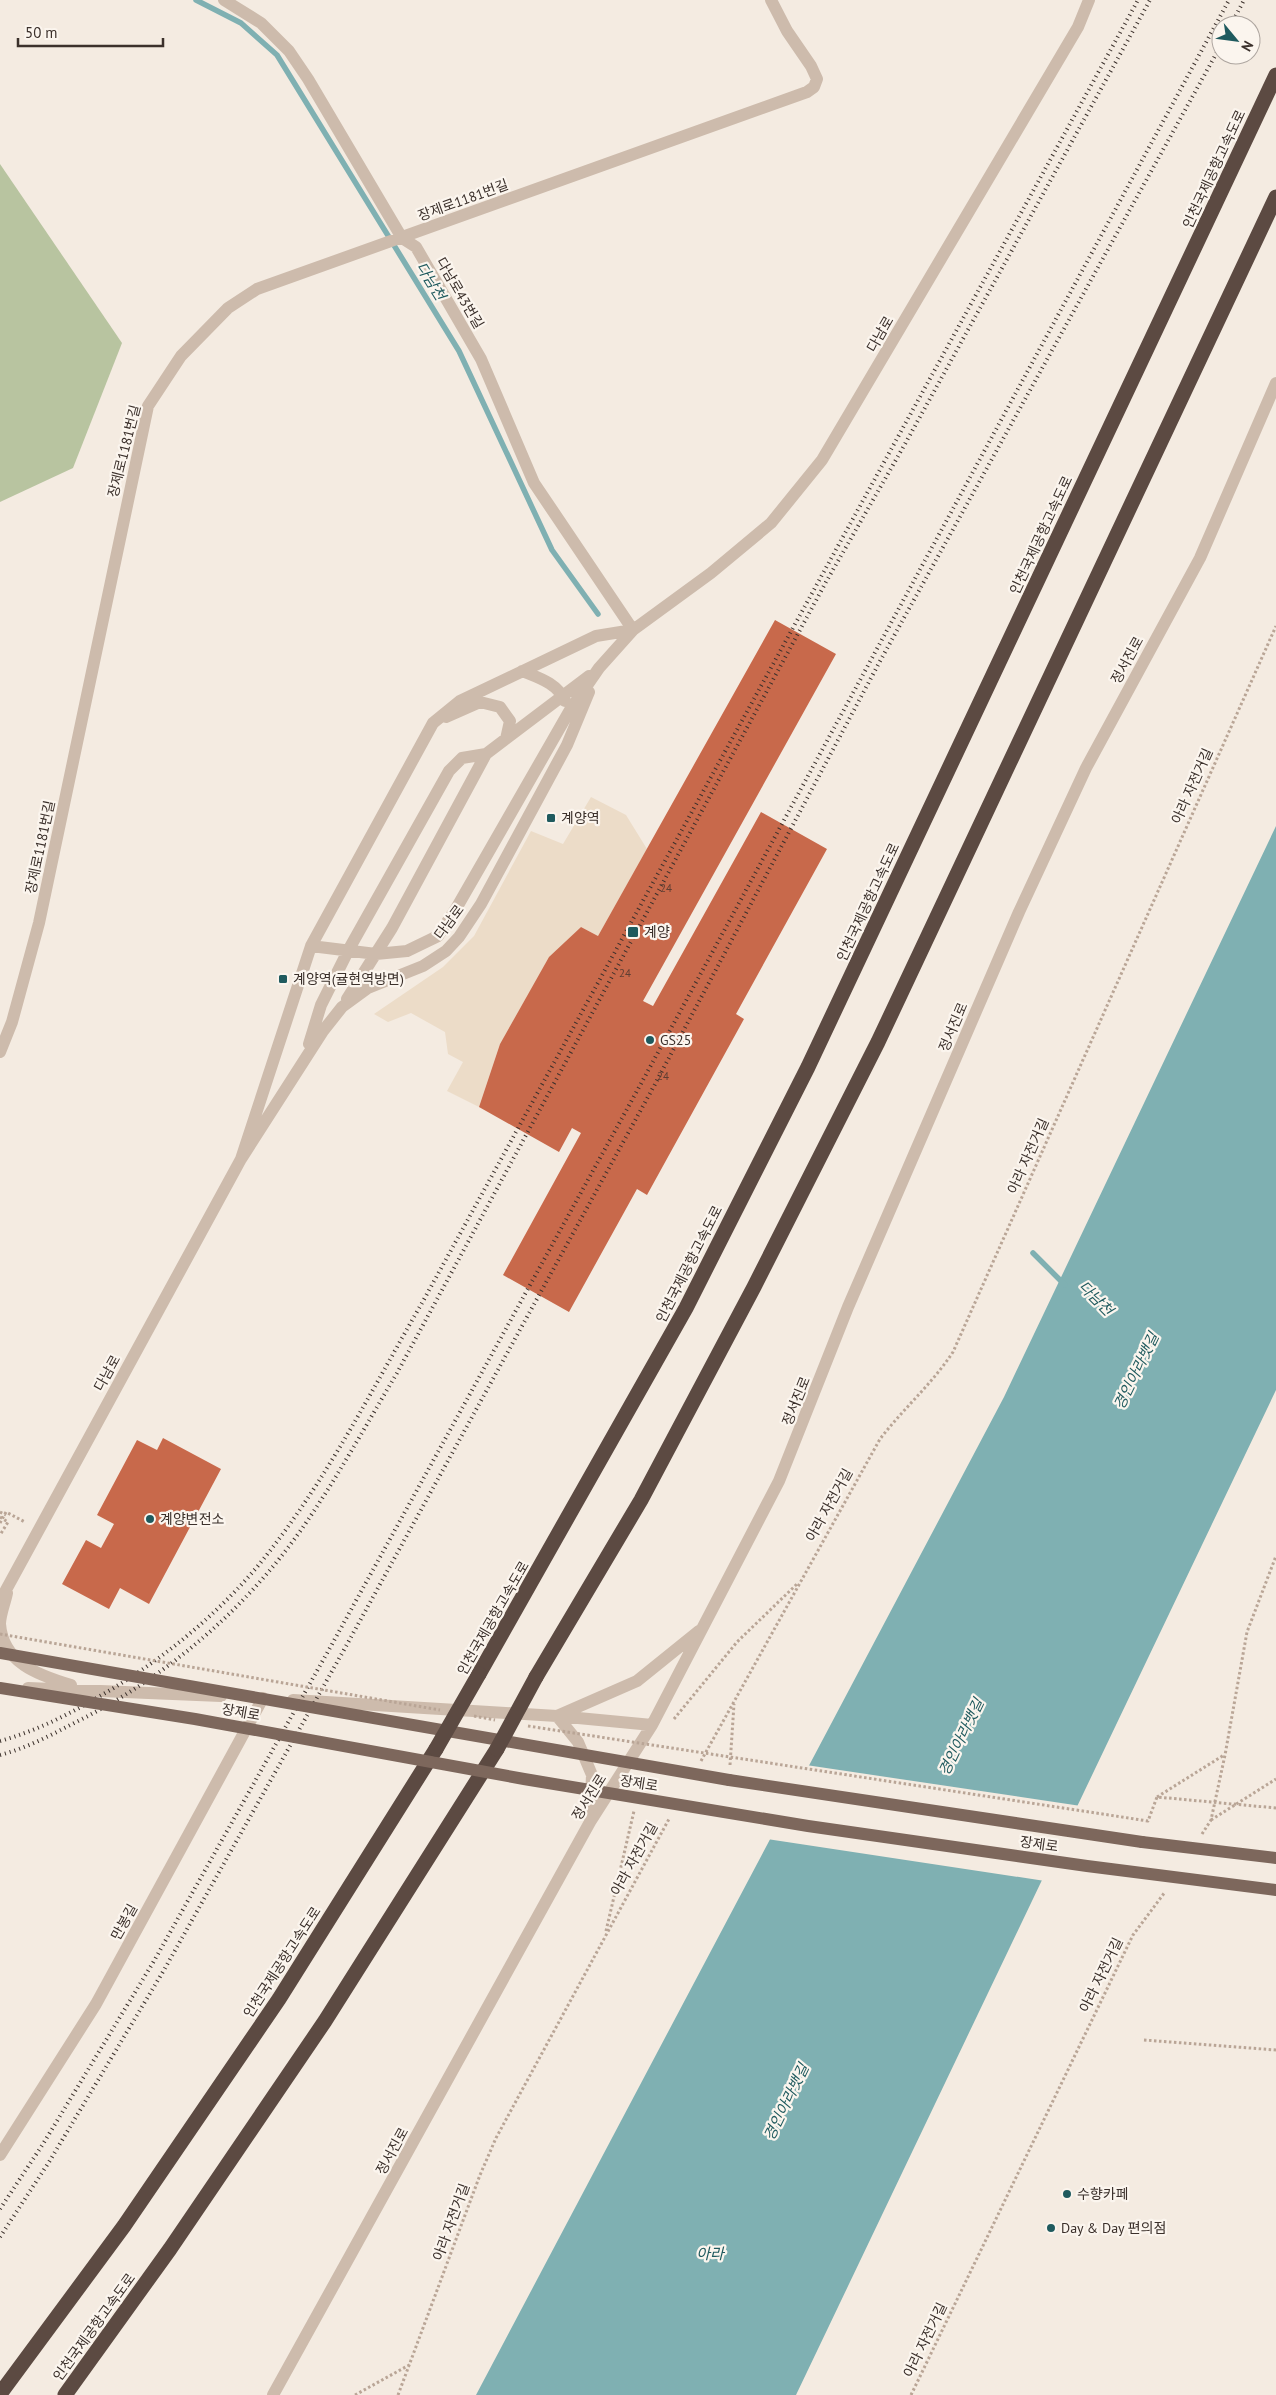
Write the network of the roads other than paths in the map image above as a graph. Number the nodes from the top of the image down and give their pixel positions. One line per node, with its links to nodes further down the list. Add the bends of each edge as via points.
1 (224, 0): 6 (street, 다남로43번길, via 261,23 288,51 308,79)
2 (771, 0): 6 (street, 장제로1181번길, via 786,31 812,66 817,79 807,92)
3 (1090, 0): 8 (street, 다남로, via 1078,27 822,460 771,523 711,573)
4 (1276, 75): 37 (highway, 인천국제공항고속도로, bridge, via 808,1067 686,1308 436,1749 279,1999 124,2226)
5 (1276, 197): 38 (highway, 인천국제공항고속도로, bridge, via 878,1042 754,1287 645,1492 497,1749 325,2021 170,2249)
6 (395, 240): 8 (street, 다남로43번길, via 416,247 481,358 534,483); 21 (street, 장제로1181번길, via 257,289 228,308 181,356 148,406 39,923 12,1022)
7 (1276, 383): 26 (street, 정서진로, via 1200,558 1086,768 1019,912 848,1307 779,1481)
8 (633, 630): 9 (street, 다남로); 10 (street, 다남로, via 596,636)
9 (598, 668): 11 (street); 12 (street, 다남로); 15 (street, 다남로)
10 (522, 671): 11 (street, via 549,682); 13 (street, 다남로, via 460,701)
11 (563, 696): 12 (street); 14 (street)
12 (570, 710): 15 (street); 19 (street, 다남로, via 438,936 407,951)
13 (433, 723): 14 (street, via 480,702 500,707 510,721); 17 (street, 다남로)
14 (506, 739): 16 (street)
15 (567, 745): 20 (street, 다남로, via 481,904 459,937 446,951 423,966 368,988)
16 (486, 754): 18 (street, via 462,758 449,771); 19 (street)
17 (311, 946): 18 (street, 다남로); 23 (street, 다남로)
18 (348, 950): 19 (street, 다남로); 22 (street, via 322,1005)
19 (376, 954): 20 (street)
20 (342, 1007): 22 (street, 다남로)
21 (0, 1052)
22 (304, 1059): 23 (street, 다남로)
23 (241, 1159): 24 (street, 다남로)
24 (4, 1590): 25 (street, 다남로); 29 (street, via 0,1623 6,1649 20,1664 45,1677)
25 (0, 1601)
26 (703, 1628): 31 (street, via 637,1681); 32 (street, 정서진로)
27 (0, 1653): 34 (main road, 장제로, bridge, via 729,1780 1142,1842)
28 (0, 1688): 29 (street, 장제로); 35 (main road, 장제로, bridge, via 808,1826)
29 (85, 1689): 30 (street, 장제로)
30 (263, 1698): 31 (street, 장제로); 36 (street, 만봉길, via 96,2004)
31 (557, 1716): 32 (street, 장제로); 33 (street, via 578,1742 592,1775)
32 (652, 1725): 33 (street, 정서진로)
33 (590, 1822): 39 (street, 정서진로)
34 (1276, 1858)
35 (1276, 1890)
36 (0, 2155)
37 (0, 2394)
38 (65, 2395)
39 (273, 2395)

